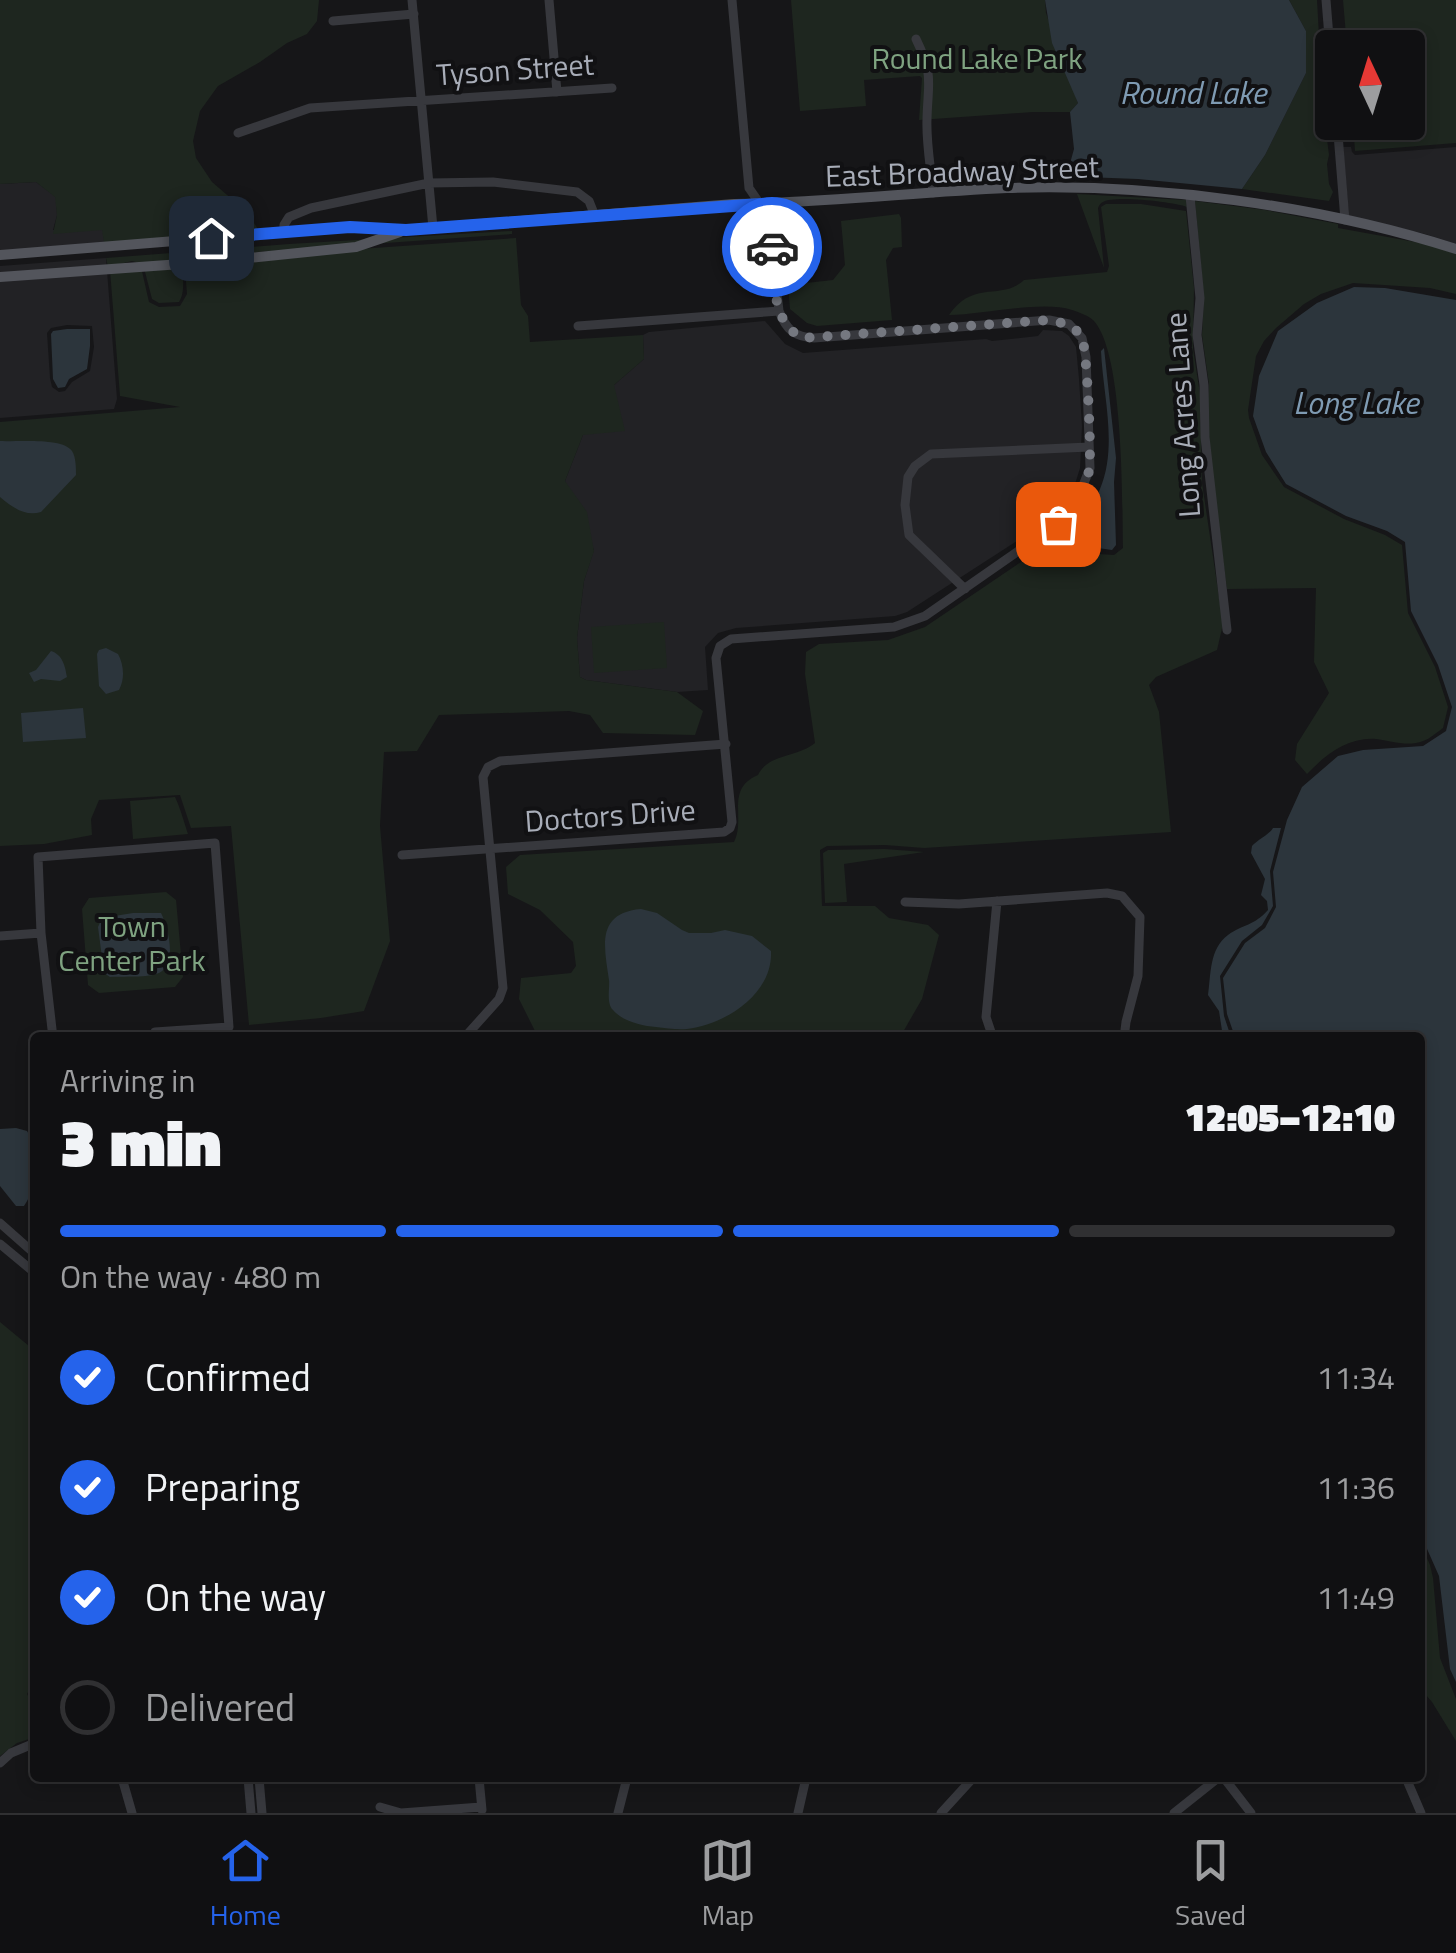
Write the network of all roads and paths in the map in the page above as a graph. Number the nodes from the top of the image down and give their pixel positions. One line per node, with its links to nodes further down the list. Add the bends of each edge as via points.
1 (412, 0): 5 (street)
2 (549, 0): 10 (street)
3 (732, 0): 17 (street, via 749,188)
4 (1326, 0): 7 (street)
5 (414, 14): 6 (street); 11 (street)
6 (333, 20)
7 (1328, 30)
8 (916, 39): 15 (street, via 929,68)
9 (612, 88): 10 (street, Tyson Street)
10 (556, 92): 11 (street, Tyson Street)
11 (421, 100): 12 (street, Tyson Street, via 310,108); 14 (street)
12 (238, 132)
13 (1338, 140): 19 (street)
14 (429, 183): 18 (street, via 577,192); 20 (street); 22 (street, via 311,208 289,217)
15 (934, 193): 16 (main road, East Broadway Street, via 1010,188); 17 (main road, East Broadway Street)
16 (1190, 196): 19 (main road, East Broadway Street); 30 (street, Long Acres Lane, via 1204,436)
17 (760, 204): 18 (main road, East Broadway Street); 26 (street, via 770,217)
18 (594, 216): 20 (main road, East Broadway Street)
19 (1345, 220): 23 (main road, East Broadway Street)
20 (433, 228): 21 (main road, East Broadway Street)
21 (406, 230): 22 (main road, East Broadway Street); 25 (main road, East Broadway Street, via 356,247)
22 (284, 232): 24 (main road, East Broadway Street)
23 (1456, 249)
24 (0, 254)
25 (0, 277)
26 (779, 312): 27 (street); 28 (street, via 803,338 1049,320 1069,324 1082,338 1086,358)
27 (578, 326)
28 (1089, 447): 29 (street, via 1090,468 1068,514); 29 (street, via 930,454 915,466 906,491 909,535)
29 (965, 588): 31 (street, Doctors Drive, via 925,616 894,627 720,646)
30 (1227, 630)
31 (726, 744): 32 (street, via 500,761 483,777); 32 (street, Doctors Drive, via 732,822 724,832)
32 (490, 850): 33 (street); 40 (street, Doctors Drive, via 503,988)
33 (402, 856)
34 (905, 902): 35 (street)
35 (996, 902): 41 (street, via 986,1018); 42 (street, via 1122,896 1140,917 1138,976)
36 (41, 933): 37 (street); 38 (street); 39 (street, via 38,857 215,843 229,1027)
37 (0, 936)
38 (52, 1032)
39 (155, 1032)
40 (469, 1032)
41 (991, 1032)
42 (1125, 1032)
43 (0, 1223): 45 (street)
44 (0, 1244): 46 (street)
45 (30, 1250)
46 (30, 1269)
47 (30, 1745): 48 (street)
48 (0, 1763)
49 (123, 1782): 61 (street)
50 (248, 1782): 62 (street)
51 (259, 1782): 63 (street)
52 (480, 1782): 60 (street)
53 (626, 1782): 64 (street)
54 (805, 1782): 65 (street)
55 (969, 1782): 66 (street)
56 (1216, 1782): 67 (street)
57 (1224, 1782): 68 (street)
58 (1408, 1782): 69 (street)
59 (380, 1807): 60 (street, via 401,1813)
60 (482, 1810)
61 (132, 1813)
62 (251, 1813)
63 (262, 1813)
64 (618, 1813)
65 (798, 1813)
66 (941, 1813)
67 (1174, 1813)
68 (1251, 1813)
69 (1421, 1813)

